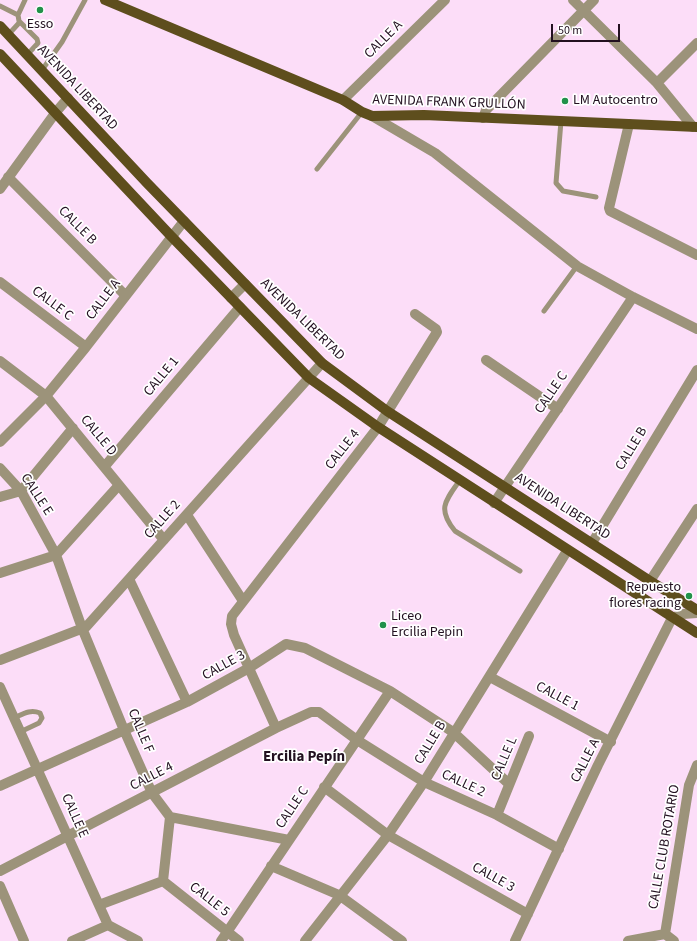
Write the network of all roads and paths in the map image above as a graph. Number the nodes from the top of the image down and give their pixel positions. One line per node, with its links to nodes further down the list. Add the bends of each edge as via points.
1 (25, 0): 9 (lane)
2 (84, 0): 16 (lane, via 62,42)
3 (105, 0): 19 (main road, AVENIDA FRANK GRULLÓN)
4 (445, 0): 19 (street, CALLE A)
5 (573, 0): 8 (street)
6 (594, 0): 8 (street)
7 (0, 6): 9 (lane)
8 (583, 10): 17 (street); 22 (street, via 486,110)
9 (18, 15): 10 (lane)
10 (19, 23): 12 (lane); 15 (lane, via 37,39 38,43)
11 (0, 26): 12 (main road, AVENIDA LIBERTAD)
12 (8, 35): 15 (main road, AVENIDA LIBERTAD)
13 (697, 43): 17 (street)
14 (0, 54): 20 (main road)
15 (27, 55): 16 (main road, AVENIDA LIBERTAD)
16 (42, 70): 18 (main road, AVENIDA LIBERTAD)
17 (657, 83): 25 (street)
18 (68, 98): 20 (street); 30 (main road, AVENIDA LIBERTAD)
19 (343, 100): 21 (main road, AVENIDA FRANK GRULLÓN)
20 (56, 112): 27 (street); 31 (main road)
21 (367, 114): 22 (main road, AVENIDA FRANK GRULLÓN); 26 (lane); 33 (street, via 435,153)
22 (483, 118): 23 (main road, AVENIDA FRANK GRULLÓN)
23 (561, 121): 24 (main road, AVENIDA FRANK GRULLÓN); 29 (lane, via 556,183 563,191)
24 (629, 124): 25 (main road, AVENIDA FRANK GRULLÓN); 32 (street, via 610,211)
25 (695, 127)
26 (317, 169)
27 (8, 177): 28 (street); 36 (street, CALLE B)
28 (0, 189)
29 (596, 197)
30 (184, 221): 31 (street, CALLE A); 35 (main road, AVENIDA LIBERTAD)
31 (171, 236): 36 (street, CALLE A); 38 (main road)
32 (697, 255)
33 (577, 266): 37 (street); 40 (lane)
34 (0, 282): 44 (street, CALLE C)
35 (245, 284): 38 (street); 47 (main road, AVENIDA LIBERTAD)
36 (125, 295): 44 (street, CALLE A)
37 (633, 297): 43 (street); 51 (street, CALLE C)
38 (231, 298): 39 (main road)
39 (240, 307): 49 (main road); 56 (street, CALLE 1)
40 (544, 311)
41 (415, 314): 52 (street, CALLE 4, via 437,332)
42 (697, 317): 43 (street)
43 (695, 328)
44 (86, 347): 50 (street, CALLE A)
45 (486, 360): 51 (street)
46 (0, 361): 50 (street, CALLE D)
47 (322, 363): 49 (street, CALLE 2); 52 (main road, AVENIDA LIBERTAD)
48 (697, 370): 67 (street, CALLE B)
49 (308, 378): 53 (main road); 65 (street, CALLE 2)
50 (46, 396): 54 (street, CALLE D); 55 (street, CALLE A)
51 (558, 409): 60 (street, CALLE C)
52 (387, 411): 53 (street, CALLE 4); 60 (main road, AVENIDA LIBERTAD)
53 (378, 427): 58 (main road); 74 (street, CALLE 4)
54 (73, 428): 56 (street, CALLE D); 61 (street)
55 (0, 442)
56 (105, 466): 59 (street, CALLE D)
57 (0, 468): 61 (street, CALLE E)
58 (460, 480): 63 (main road); 70 (lane, via 446,499 444,510 447,521 456,531)
59 (119, 485): 66 (street, CALLE D); 69 (street)
60 (506, 487): 63 (street, CALLE C); 67 (main road, AVENIDA LIBERTAD)
61 (21, 491): 62 (street); 69 (street, CALLE E)
62 (0, 497)
63 (494, 503): 68 (main road)
64 (697, 509): 73 (street)
65 (186, 515): 66 (street, CALLE 2); 74 (street)
66 (164, 540): 72 (street, CALLE 2)
67 (592, 543): 73 (main road, AVENIDA LIBERTAD)
68 (567, 551): 77 (main road); 82 (street, CALLE B)
69 (56, 555): 71 (street); 78 (street, CALLE E)
70 (520, 571)
71 (0, 573)
72 (129, 579): 78 (street, CALLE 2, via 86,627); 85 (street)
73 (650, 581): 75 (main road, AVENIDA LIBERTAD)
74 (243, 601): 81 (street, via 232,616 231,624)
75 (697, 610)
76 (697, 614): 77 (street, via 683,614)
77 (672, 618): 79 (main road); 94 (street, CALLE A)
78 (82, 628): 80 (street, CALLE 2); 89 (street, CALLE F)
79 (697, 634)
80 (0, 660)
81 (249, 668): 84 (street, CALLE 3, via 286,644 294,645 305,648); 85 (street, CALLE 3); 88 (street)
82 (490, 677): 91 (street, CALLE B); 94 (street, CALLE 1)
83 (0, 687): 87 (street, CALLE E)
84 (390, 691): 91 (street, CALLE 3); 93 (street, CALLE C)
85 (187, 702): 89 (street, CALLE 3)
86 (319, 712): 88 (street, CALLE 4, via 312,712); 93 (street, CALLE 2)
87 (14, 718): 90 (street, CALLE E); 90 (lane, via 28,711 40,713 42,718 39,723)
88 (276, 728): 101 (street, CALLE 4)
89 (124, 730): 96 (street, CALLE 3); 101 (street, CALLE F)
90 (20, 732): 96 (street, CALLE E)
91 (453, 732): 97 (street, CALLE B); 98 (street, CALLE 3)
92 (529, 736): 98 (street, CALLE L)
93 (357, 740): 97 (street, CALLE 2); 100 (street, CALLE C)
94 (611, 742): 107 (street, CALLE A)
95 (697, 765): 117 (street, CALLE CLUB ROTARIO, via 689,785)
96 (37, 769): 99 (street, CALLE 3); 105 (street, CALLE E)
97 (424, 782): 102 (street, CALLE 2); 104 (street, CALLE B)
98 (509, 784): 102 (street, CALLE L)
99 (0, 786)
100 (324, 787): 104 (street, CALLE 3); 106 (street, CALLE C)
101 (152, 793): 103 (street, CALLE F); 105 (street, CALLE 4)
102 (497, 815): 107 (street, CALLE 2)
103 (170, 817): 106 (street); 110 (street)
104 (388, 835): 112 (street, CALLE B); 114 (street, CALLE 3)
105 (68, 836): 109 (street, CALLE 4); 113 (street, CALLE E)
106 (289, 840): 108 (street, CALLE C)
107 (559, 849): 114 (street, CALLE A)
108 (271, 866): 112 (street); 116 (street, CALLE C)
109 (0, 871)
110 (162, 881): 113 (street); 116 (street, CALLE 5)
111 (0, 886): 119 (street)
112 (339, 895): 118 (street); 124 (street, CALLE B)
113 (99, 905): 115 (street, CALLE E)
114 (528, 914): 125 (street, CALLE A)
115 (108, 925): 120 (street); 121 (street)
116 (228, 932): 122 (street, CALLE C); 123 (street, CALLE 5)
117 (665, 934): 126 (street); 127 (street)
118 (396, 940)
119 (24, 941)
120 (72, 941)
121 (138, 941)
122 (221, 941)
123 (239, 941)
124 (305, 941)
125 (515, 941)
126 (628, 941)
127 (674, 941)

